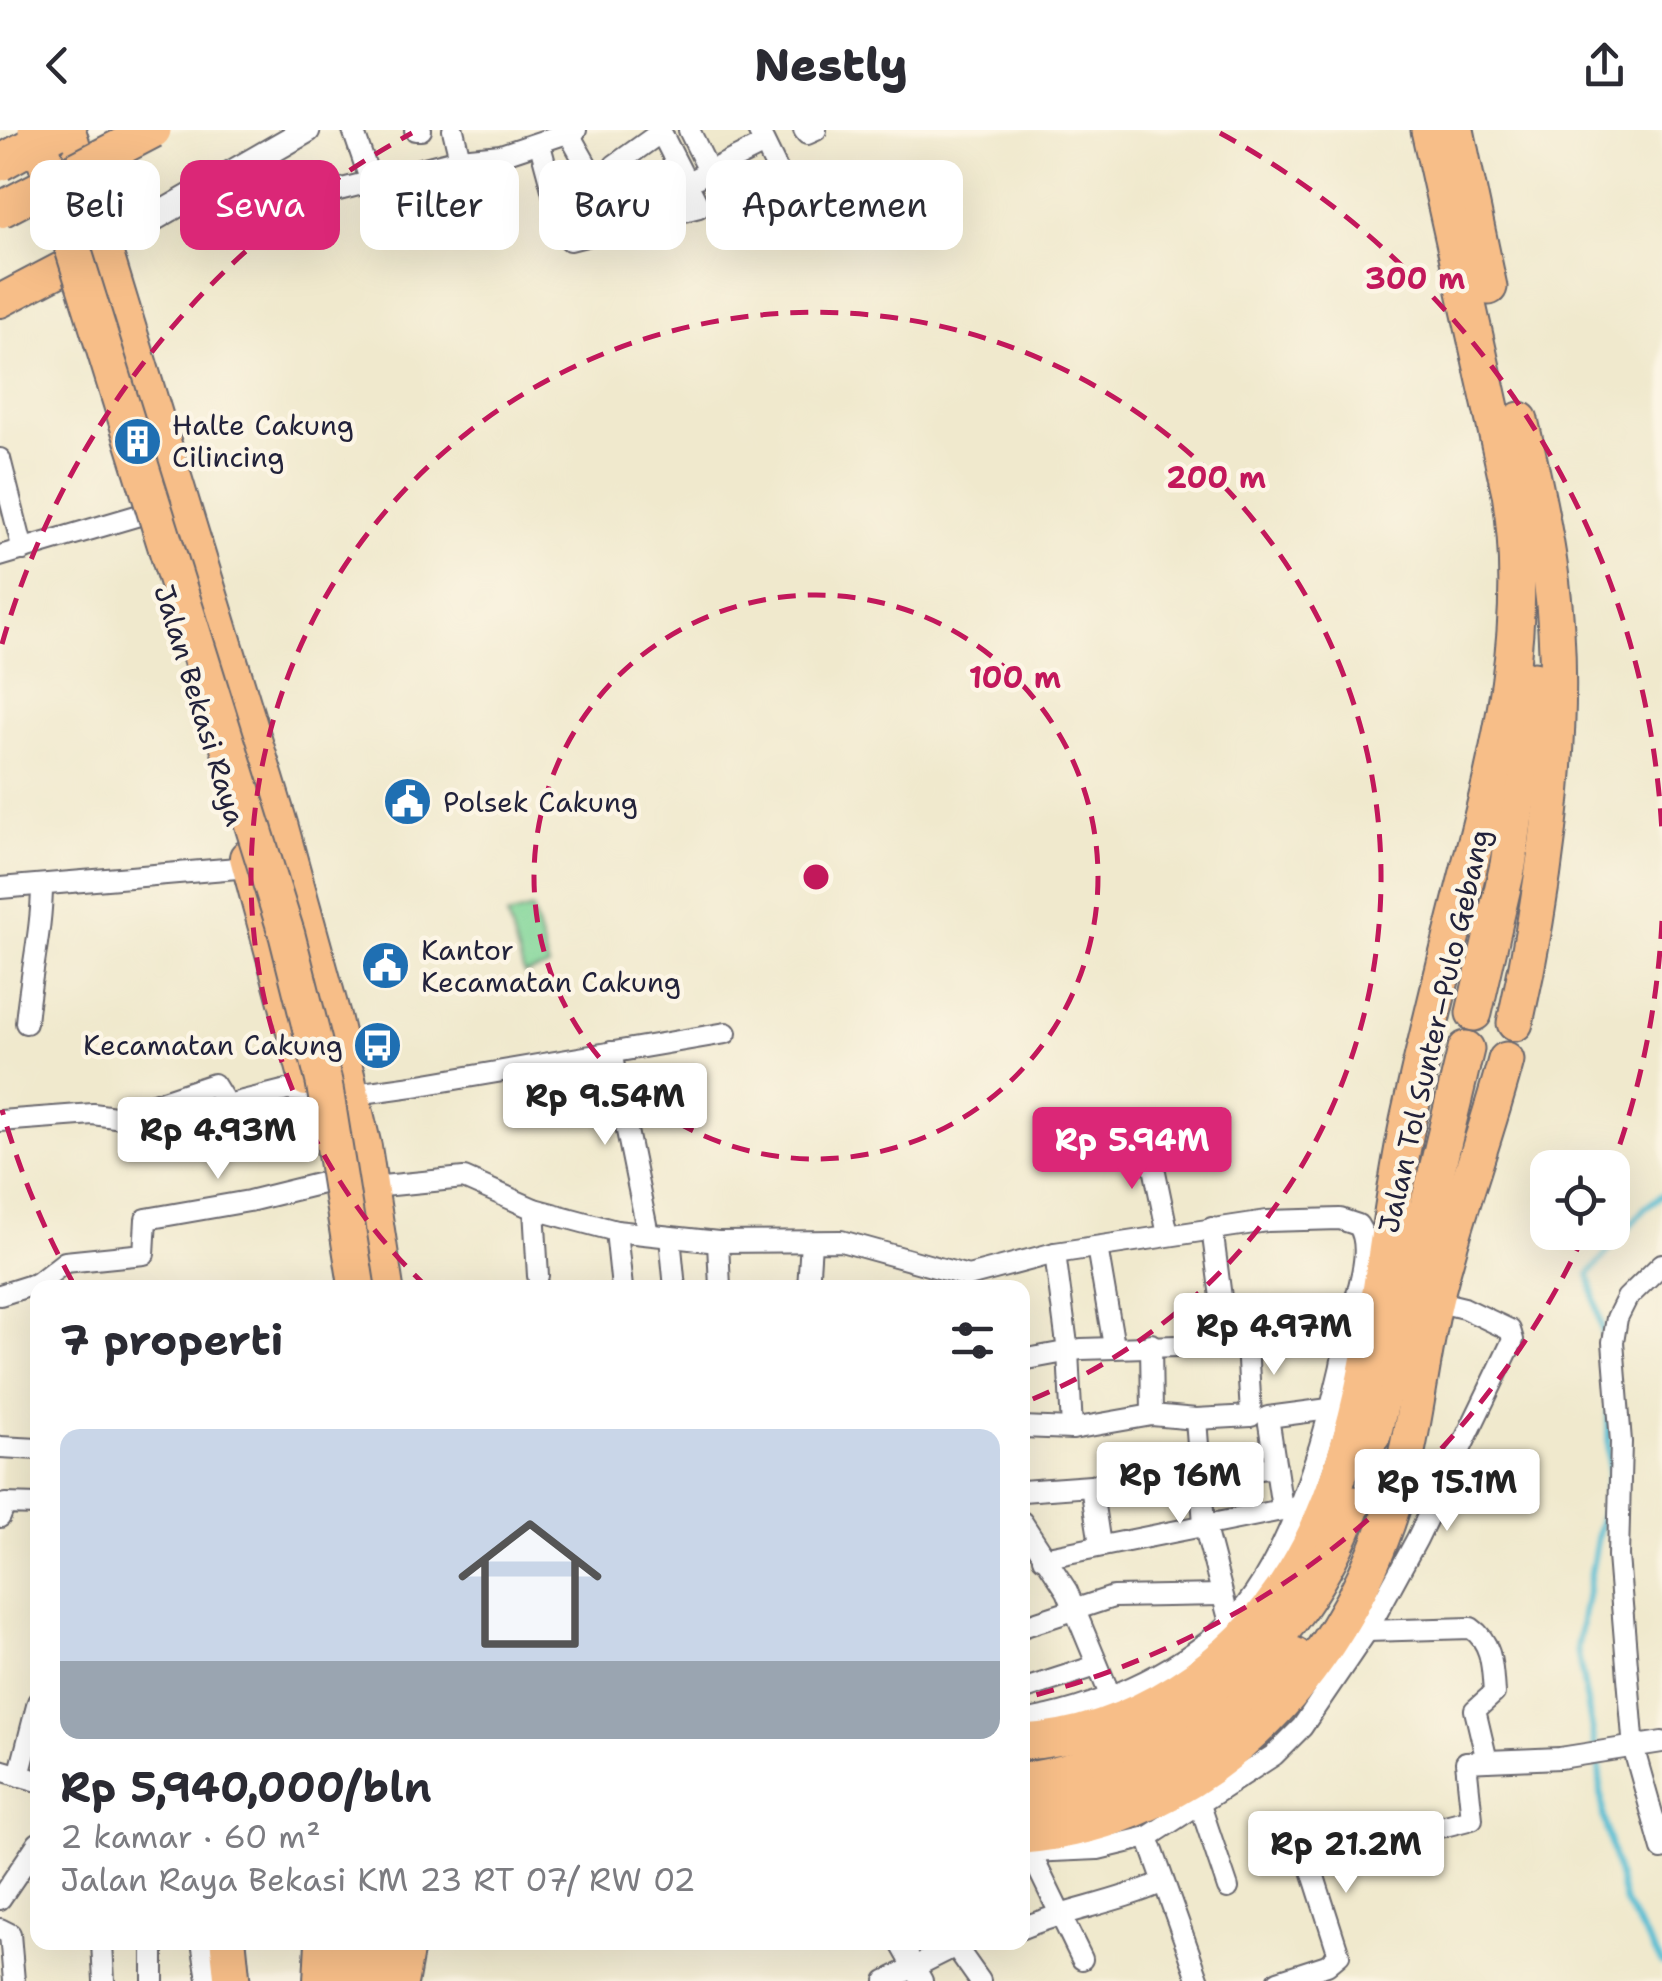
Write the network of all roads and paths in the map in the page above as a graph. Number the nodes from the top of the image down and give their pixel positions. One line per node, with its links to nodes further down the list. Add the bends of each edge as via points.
1 (24, 130): 38 (highway, Jalan Bekasi Raya)
2 (36, 130): 75 (highway, bridge, via 286,935 324,1082)
3 (61, 130): 29 (highway, bridge)
4 (69, 130): 20 (highway, Jalan Bekasi Raya)
5 (153, 130): 34 (highway, bridge)
6 (308, 130): 21 (street)
7 (353, 130): 22 (street)
8 (453, 130): 19 (street)
9 (689, 130): 30 (street)
10 (804, 130): 11 (street)
11 (816, 130)
12 (1421, 130): 35 (highway)
13 (1429, 130): 35 (highway)
14 (1456, 130): 50 (highway, via 1536,496 1556,629 1543,854)
15 (661, 131): 26 (street); 32 (street)
16 (573, 132): 18 (street); 25 (street)
17 (761, 137): 27 (street); 28 (street)
18 (540, 145): 19 (street); 24 (street)
19 (460, 159): 23 (street)
20 (78, 160)
21 (256, 160)
22 (363, 160)
23 (456, 160)
24 (544, 160)
25 (586, 160)
26 (622, 160)
27 (727, 160)
28 (772, 160)
29 (0, 162)
30 (706, 164)
31 (706, 174): 32 (street)
32 (690, 183): 33 (street)
33 (686, 185)
34 (0, 210)
35 (1448, 213): 42 (highway, Jalan Tol Sunter–Pulo Gebang, via 1500,439)
36 (97, 250): 38 (highway)
37 (106, 250): 56 (highway, Jalan Bekasi Raya, via 281,824)
38 (69, 264): 39 (highway); 41 (highway, Jalan Bekasi Raya)
39 (0, 301)
40 (0, 459): 43 (street)
41 (144, 514): 43 (street); 45 (highway, Jalan Bekasi Raya)
42 (1517, 548): 48 (highway, via 1533,614 1532,704 1504,882); 121 (highway, Jalan Tol Sunter–Pulo Gebang, via 1518,628 1505,726 1411,1106 1363,1374 1320,1526 1278,1596 1232,1650 1184,1685 1101,1726)
43 (23, 550): 44 (street)
44 (0, 556)
45 (248, 867): 46 (street); 55 (highway, Jalan Bekasi Raya)
46 (42, 884): 47 (street); 49 (street)
47 (0, 888)
48 (1474, 1013)
49 (26, 1023)
50 (1515, 1023)
51 (726, 1033): 53 (street)
52 (1466, 1050): 126 (highway, via 1368,1458 1322,1576 1275,1641 1198,1711 1112,1758)
53 (612, 1052): 56 (street); 64 (street)
54 (1506, 1060): 85 (highway)
55 (310, 1094): 56 (street); 57 (street, via 287,1090 227,1105 214,1084 115,1117); 59 (highway, Jalan Bekasi Raya)
56 (354, 1094): 60 (highway, Jalan Bekasi Raya)
57 (0, 1121)
58 (1148, 1138): 65 (street)
59 (326, 1182): 73 (street, via 146,1219 144,1254 66,1262); 74 (highway, Jalan Bekasi Raya)
60 (372, 1187): 61 (street, via 464,1178); 76 (highway, Jalan Bekasi Raya)
61 (534, 1209): 63 (street); 72 (street)
62 (1212, 1228): 65 (street); 86 (street, via 1340,1219 1358,1225 1365,1238); 88 (street)
63 (616, 1231): 64 (street); 77 (street)
64 (648, 1234): 66 (street)
65 (1168, 1235): 69 (street)
66 (670, 1237): 67 (street); 78 (street)
67 (718, 1242): 68 (street); 79 (street)
68 (811, 1242): 80 (street); 81 (street, via 841,1241)
69 (1097, 1247): 70 (street); 89 (street)
70 (1055, 1253): 82 (street); 90 (street)
71 (1662, 1264): 123 (street, via 1628,1298 1612,1342)
72 (538, 1276)
73 (42, 1280)
74 (341, 1280)
75 (357, 1280)
76 (385, 1280)
77 (621, 1280)
78 (673, 1280)
79 (720, 1280)
80 (809, 1280)
81 (963, 1280)
82 (975, 1280)
83 (30, 1286): 84 (street)
84 (0, 1295)
85 (1435, 1301): 95 (highway); 115 (street, via 1510,1330 1512,1340)
86 (1348, 1328): 88 (street); 92 (street)
87 (1151, 1344): 88 (street); 89 (street); 93 (street)
88 (1237, 1344): 94 (street, via 1250,1416)
89 (1114, 1346): 90 (street)
90 (1068, 1352): 91 (street); 97 (street)
91 (1030, 1359)
92 (1329, 1410): 100 (street, via 1268,1417); 105 (street)
93 (1152, 1415): 94 (street); 97 (street)
94 (1196, 1419): 101 (street)
95 (1412, 1425): 127 (highway, via 1395,1450 1372,1524 1335,1600 1267,1684 1219,1726 1152,1768 1088,1794); 130 (highway, via 1369,1568 1332,1637 1284,1702 1225,1756 1165,1796)
96 (1030, 1427): 97 (street)
97 (1072, 1429)
98 (0, 1447): 99 (street)
99 (30, 1449)
100 (1276, 1467): 101 (street); 105 (street)
101 (1199, 1476): 102 (street, via 1150,1474); 107 (street)
102 (1090, 1486): 103 (street); 109 (street)
103 (1030, 1490)
104 (30, 1505): 106 (street, via 5,1504)
105 (1290, 1508): 107 (street); 113 (street, via 1263,1578)
106 (0, 1517)
107 (1204, 1524): 109 (street); 111 (street)
108 (1030, 1536): 110 (street)
109 (1100, 1545): 110 (street)
110 (1043, 1558): 112 (street)
111 (1221, 1595): 112 (street, via 1113,1597); 113 (street)
112 (1074, 1606): 114 (street); 116 (street)
113 (1230, 1623): 118 (street, via 1159,1672)
114 (1030, 1624)
115 (1367, 1631): 124 (street, via 1471,1628 1481,1635 1494,1686 1491,1699 1475,1710); 128 (street, via 1302,1728)
116 (1096, 1666): 117 (street); 118 (street)
117 (1030, 1687)
118 (1110, 1695): 119 (street)
119 (1030, 1719)
120 (30, 1733): 125 (street)
121 (1030, 1740)
122 (1662, 1742): 123 (street)
123 (1629, 1750): 124 (street); 132 (street)
124 (1487, 1761): 165 (street, via 1466,1762 1472,1819 1308,1862 1339,1955 1327,1966)
125 (19, 1776)
126 (1030, 1780)
127 (1030, 1783)
128 (1200, 1805): 129 (street); 136 (street)
129 (1148, 1837): 131 (street, via 1098,1849); 135 (street)
130 (1030, 1845)
131 (1030, 1847)
132 (1662, 1849)
133 (30, 1855): 137 (street)
134 (1030, 1857): 138 (street)
135 (1163, 1882): 138 (street, via 1117,1902); 164 (street)
136 (1228, 1888)
137 (0, 1900)
138 (1058, 1914): 139 (street); 152 (street)
139 (1030, 1925)
140 (0, 1930): 155 (street, via 12,1942)
141 (102, 1950): 156 (street)
142 (153, 1950): 157 (street)
143 (206, 1950): 154 (street)
144 (226, 1950): 154 (highway)
145 (322, 1950): 158 (highway)
146 (349, 1950): 159 (highway)
147 (379, 1950): 160 (highway)
148 (406, 1950): 161 (highway)
149 (904, 1950): 153 (street)
150 (953, 1950): 153 (street)
151 (963, 1950): 163 (street)
152 (1082, 1960)
153 (918, 1974): 162 (street)
154 (220, 1980)
155 (14, 1981)
156 (104, 1981)
157 (153, 1981)
158 (320, 1981)
159 (348, 1981)
160 (378, 1981)
161 (400, 1981)
162 (886, 1981)
163 (980, 1981)
164 (1199, 1981)
165 (1278, 1981)

